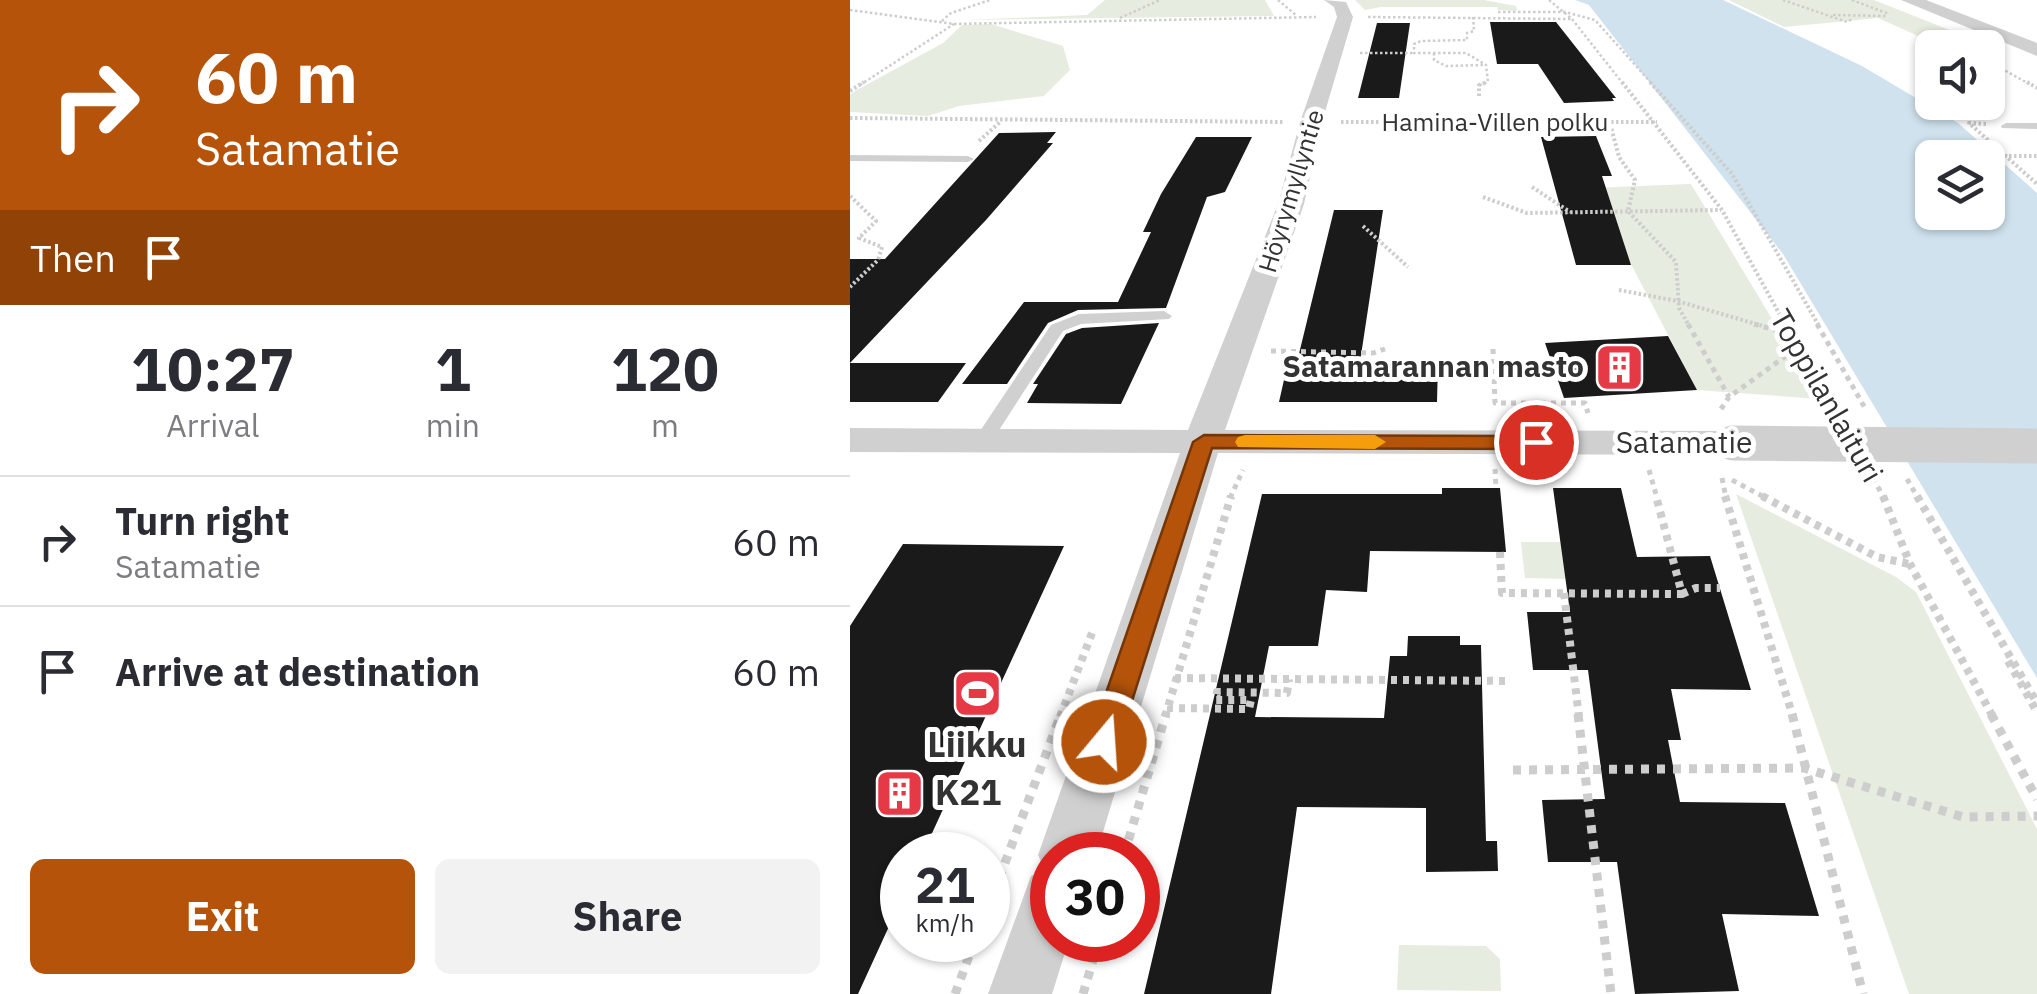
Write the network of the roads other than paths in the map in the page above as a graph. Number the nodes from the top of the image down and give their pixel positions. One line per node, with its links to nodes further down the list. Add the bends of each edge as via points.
1 (1910, 0): 3 (street)
2 (1339, 9): 11 (street, Höyrymyllyntie, via 1322,122)
3 (2037, 50)
4 (2006, 126): 5 (lane)
5 (2037, 126)
6 (850, 158): 7 (lane)
7 (968, 160)
8 (1164, 316): 10 (lane, via 1080,319 1057,328)
9 (850, 440): 10 (street, Satamatie)
10 (983, 440): 11 (street, Satamatie)
11 (1204, 442): 12 (street, Satamatie, bridge); 13 (street, Höyrymyllyntie)
12 (2037, 446)
13 (1074, 832)
14 (1031, 962): 15 (street)
15 (1020, 994)

